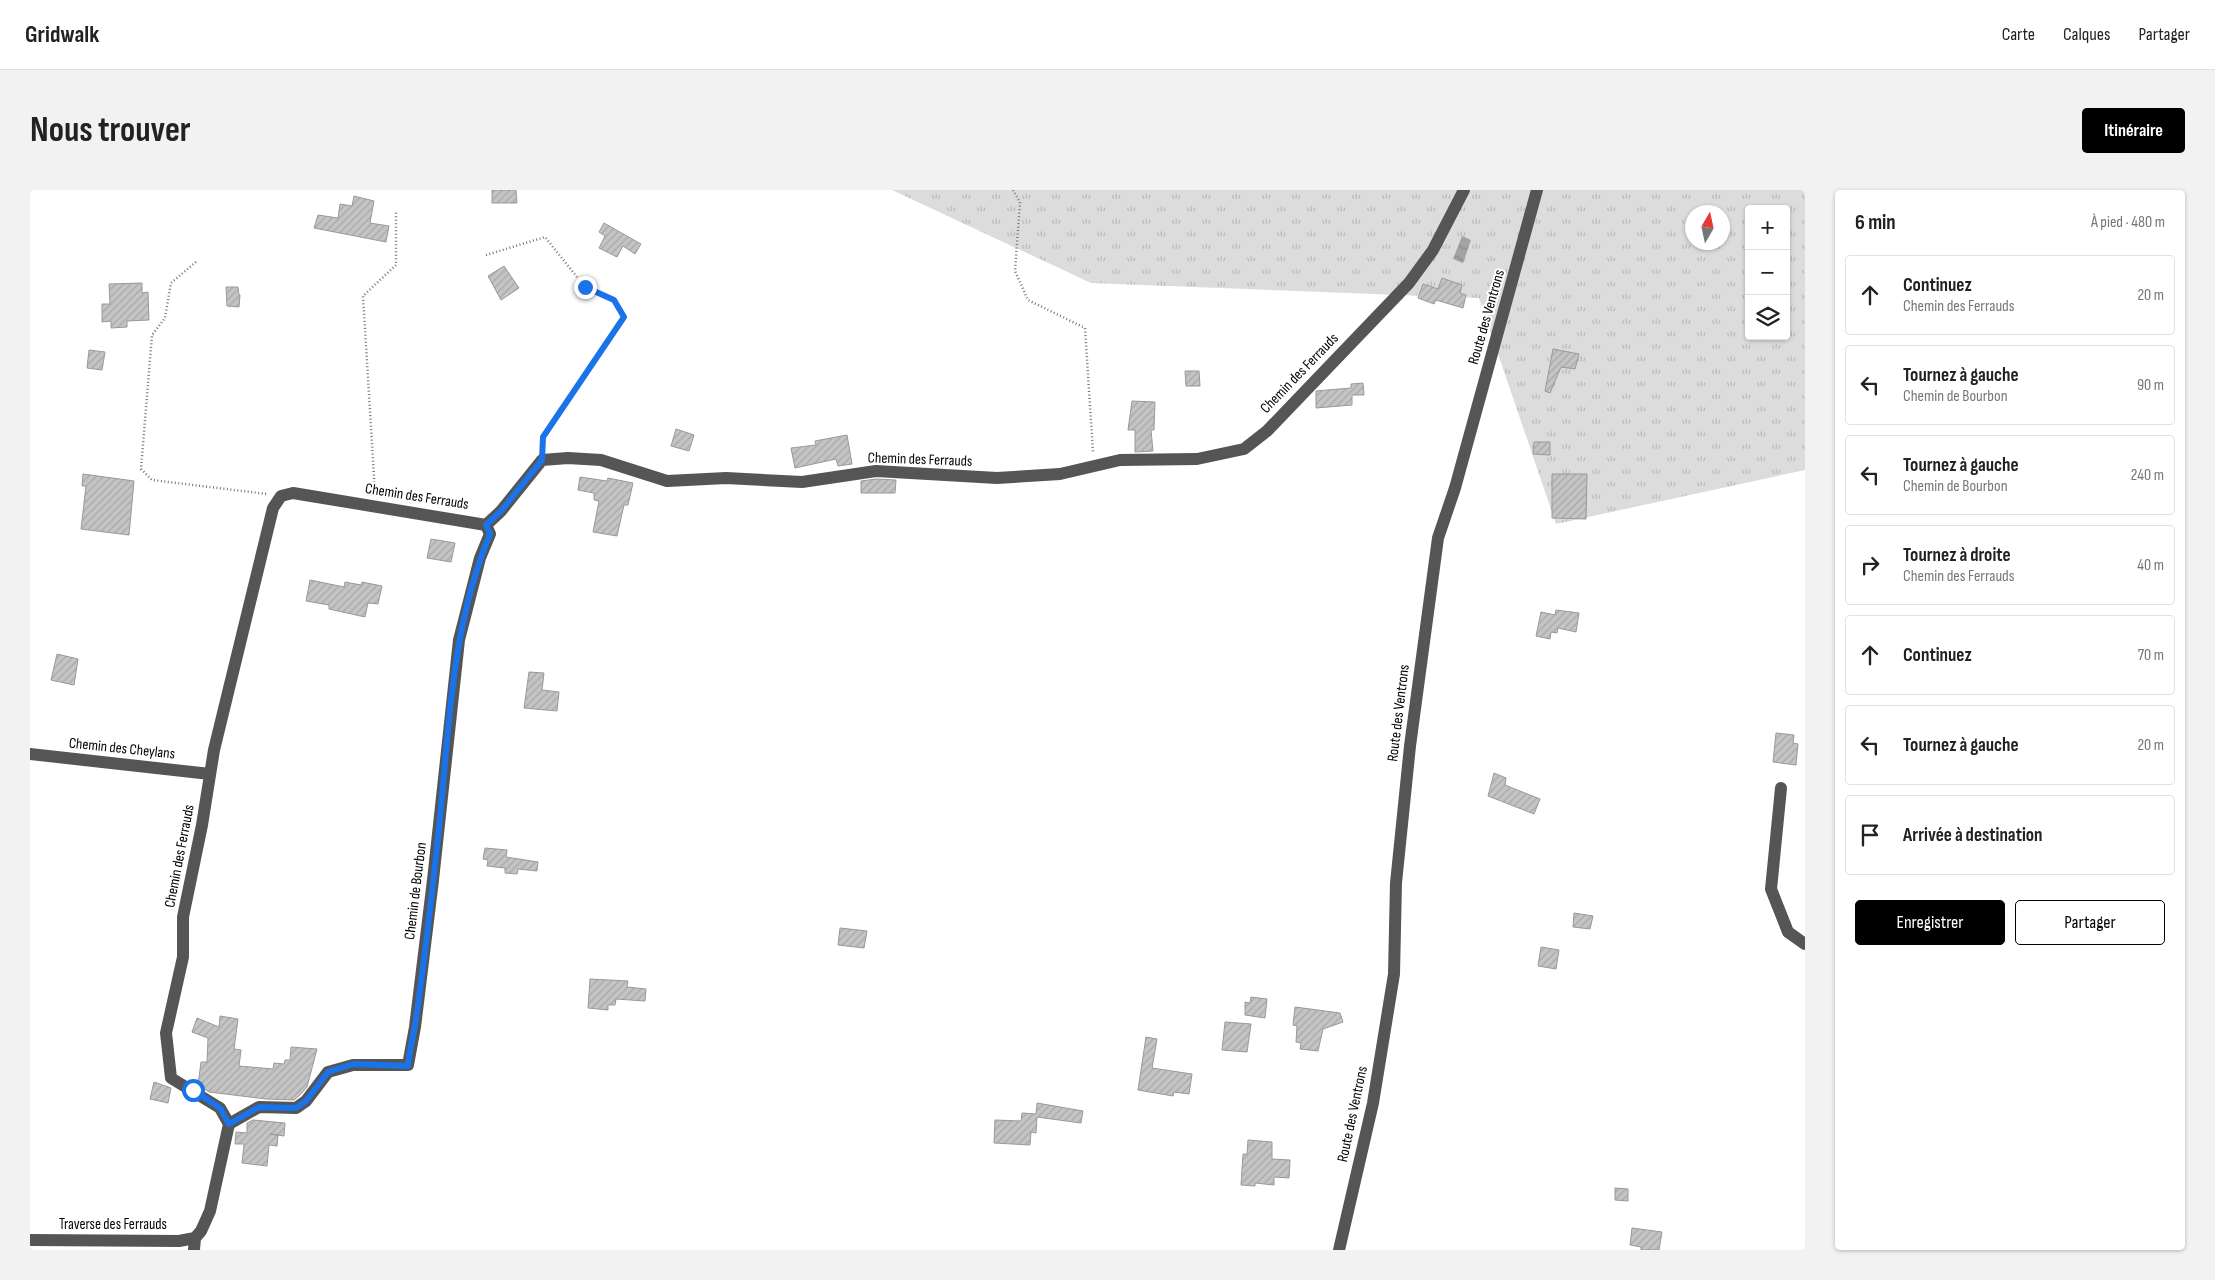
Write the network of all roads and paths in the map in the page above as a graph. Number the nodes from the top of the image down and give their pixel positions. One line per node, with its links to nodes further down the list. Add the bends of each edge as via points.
1 (1013, 190): 8 (path, via 1020,202 1015,271 1028,300 1085,328)
2 (1464, 190): 8 (street, Chemin des Ferrauds, via 1433,250 1409,283 1267,431 1244,449 1197,459 1120,460)
3 (1537, 190): 19 (street, Route des Ventrons, via 1438,538 1396,883 1394,974 1373,1103)
4 (396, 212): 10 (path, via 396,264 363,296 375,493)
5 (486, 255): 7 (path, via 545,237 585,287 614,300 624,317 543,437)
6 (196, 262): 9 (path, via 171,283 165,318 152,336 142,469 152,480)
7 (542, 460): 8 (street, Chemin des Ferrauds, via 601,460 667,481 726,478 802,482 876,471 997,478 1060,474); 11 (street, Chemin des Ferrauds)
8 (1094, 466)
9 (281, 496): 10 (street, Chemin des Ferrauds, via 293,493); 13 (street, Chemin des Ferrauds, via 273,508)
10 (370, 505): 11 (street, Chemin des Ferrauds)
11 (486, 525): 16 (street, Chemin de Bourbon, via 490,534 478,566 459,640 433,880 408,1066 353,1064 328,1072 306,1101 296,1108 259,1107)
12 (30, 754): 13 (street, Chemin des Cheylans)
13 (210, 774): 16 (street, Chemin des Ferrauds, via 183,917 183,957 166,1033 171,1078 220,1108)
14 (1781, 788): 15 (street, via 1771,890 1788,932)
15 (1805, 944)
16 (229, 1124): 18 (street, via 210,1211)
17 (30, 1240): 18 (street, Traverse des Ferrauds, via 179,1241)
18 (194, 1244)
19 (1339, 1250)

